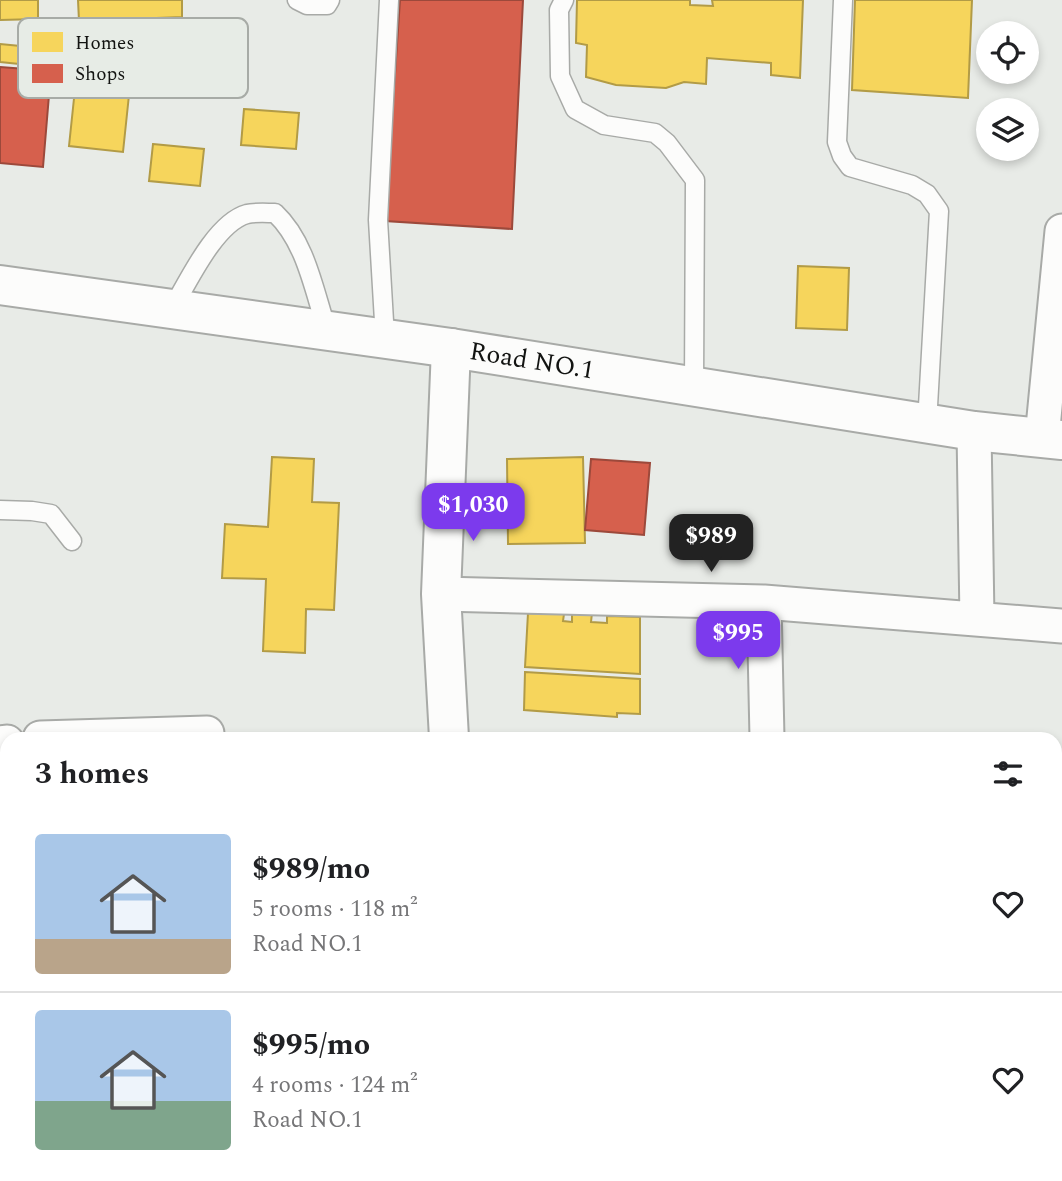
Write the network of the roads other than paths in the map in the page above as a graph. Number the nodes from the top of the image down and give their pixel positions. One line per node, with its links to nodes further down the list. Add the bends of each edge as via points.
1 (297, 0): 2 (lane, via 307,5 327,5)
2 (330, 0)
3 (389, 0): 10 (lane, via 378,220)
4 (564, 0): 12 (lane, via 559,10 560,76 575,108 604,125 654,133 695,180)
5 (843, 0): 13 (lane, via 837,142 842,156 850,167 912,185 927,194 939,211)
6 (1062, 232): 15 (street)
7 (0, 285): 8 (main road, Road NO.1)
8 (172, 309): 9 (main road, Road NO.1); 9 (lane, via 230,223 247,214 275,213 289,226 300,248)
9 (327, 330): 10 (main road, Road NO.1)
10 (385, 338): 11 (main road, Road NO.1)
11 (451, 348): 12 (main road, Road NO.1); 18 (main road)
12 (694, 386): 13 (main road, Road NO.1)
13 (927, 424): 14 (main road, Road NO.1)
14 (974, 431): 15 (main road, Road NO.1); 20 (street)
15 (1052, 439)
16 (0, 510): 17 (lane, via 51,514)
17 (72, 541)
18 (441, 594): 19 (street); 22 (main road)
19 (764, 602): 20 (street); 23 (street)
20 (977, 619): 21 (street)
21 (1062, 625)
22 (449, 732)
23 (766, 732)

